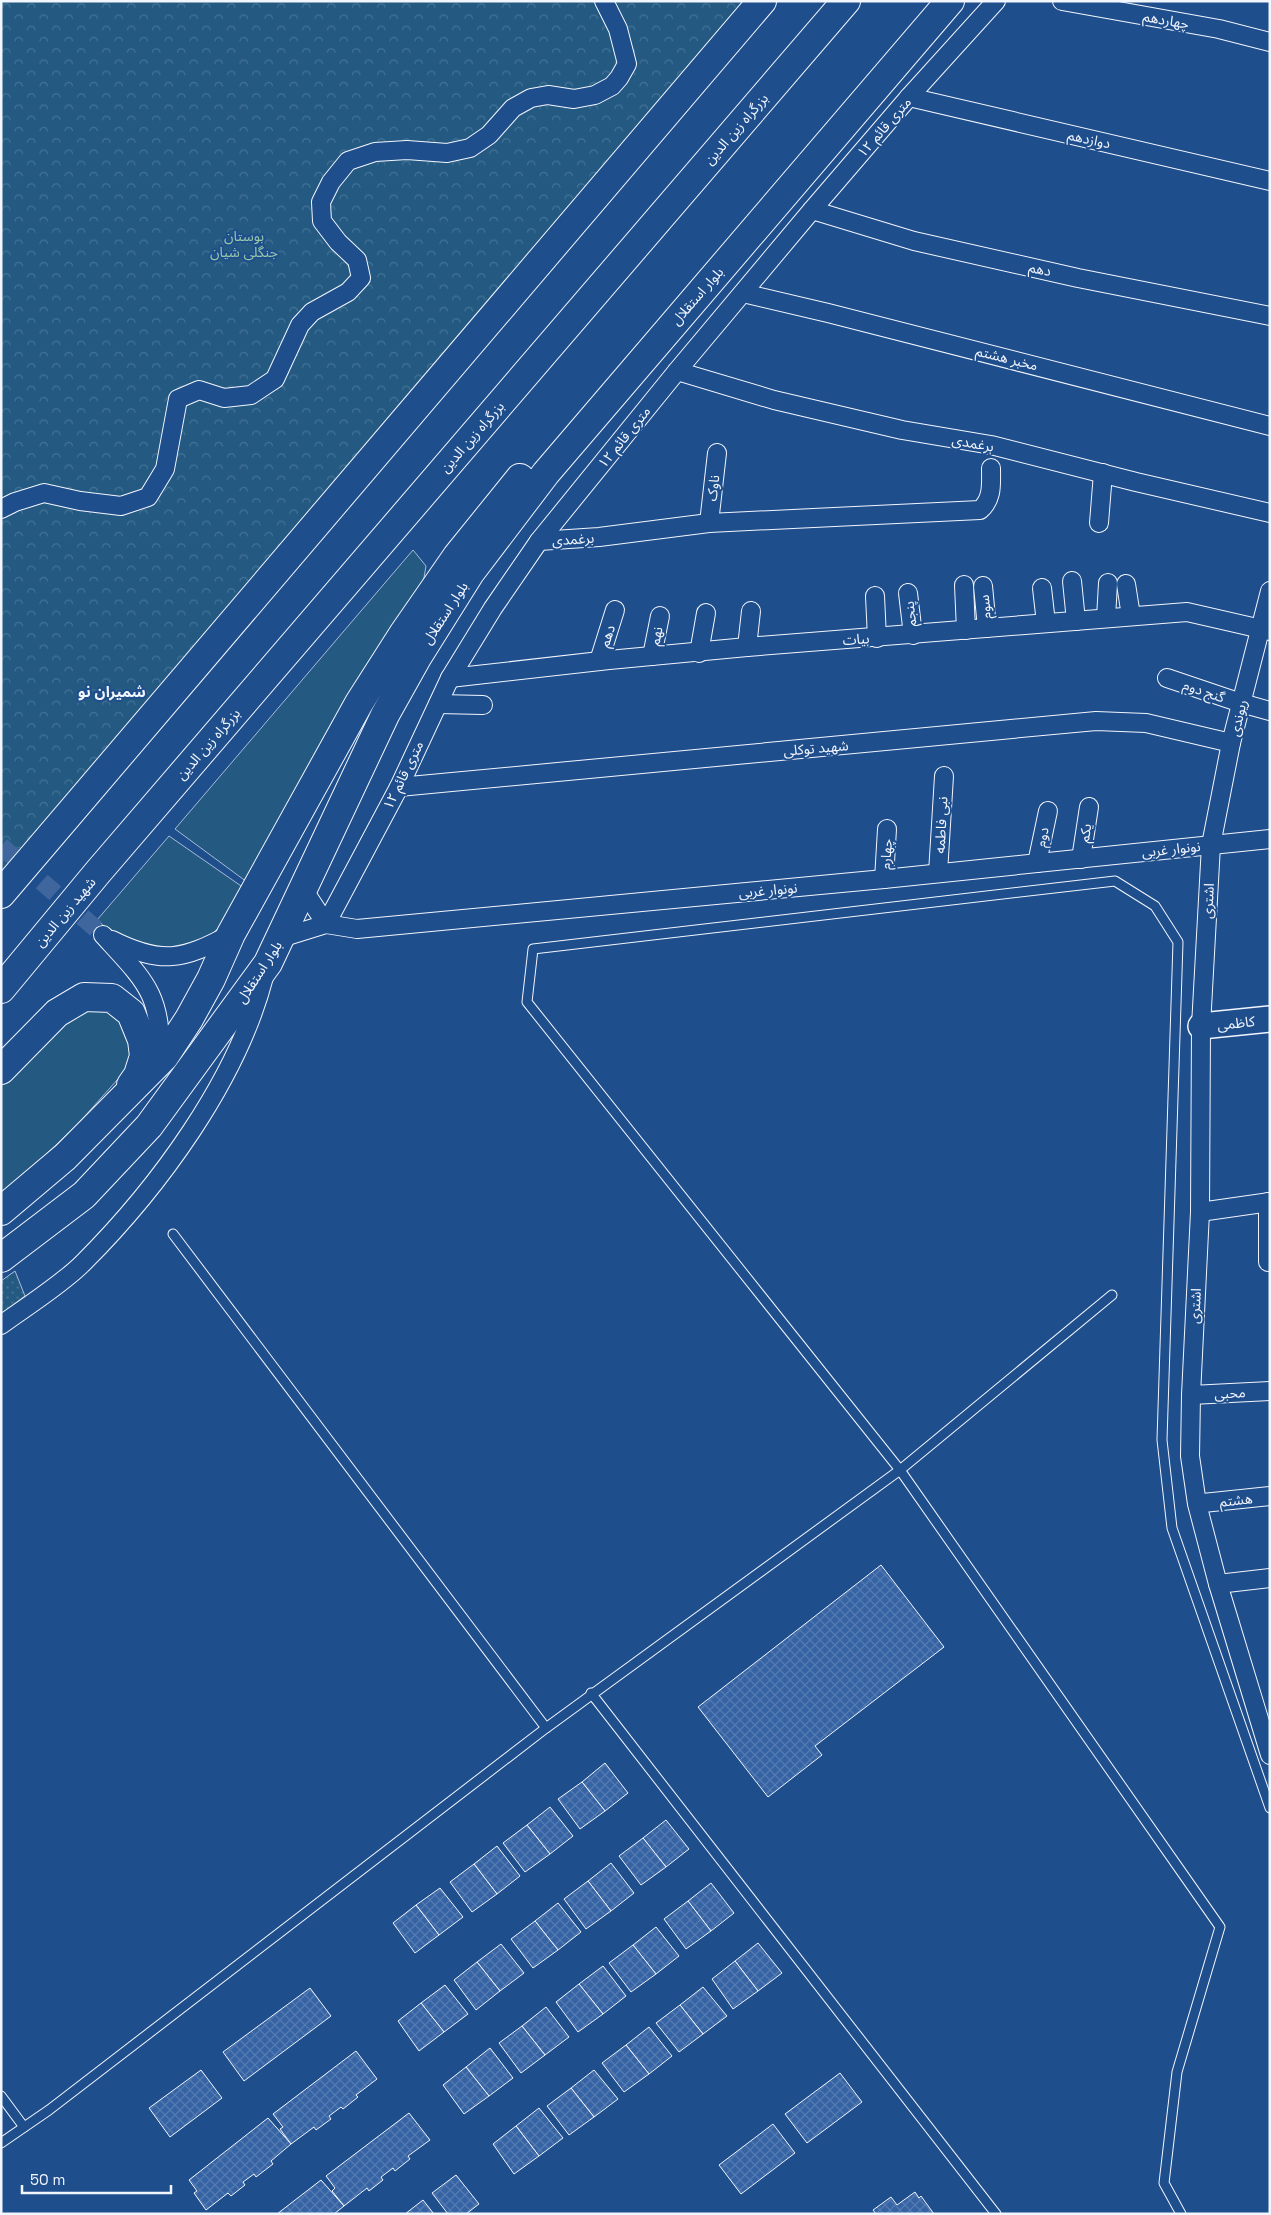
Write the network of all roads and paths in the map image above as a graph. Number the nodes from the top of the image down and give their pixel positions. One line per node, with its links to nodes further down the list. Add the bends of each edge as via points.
1 (604, 1): 19 (street, via 618,29 627,64 612,86 595,95 574,99 548,95 531,98 513,108 489,135 470,148 447,154 407,150 375,152 348,161 331,182 321,202 322,221 358,260 361,278 348,292 312,312 300,325 275,379 251,395 224,398 200,390 178,400 165,468 148,497 120,506 44,493)
2 (762, 1): 72 (main road)
3 (846, 1): 68 (main road, بزرگراه زین الدین)
4 (926, 1): 57 (main road, بلوار استقلال, via 531,464 457,556 403,634)
5 (950, 1): 59 (main road, بلوار استقلال, via 540,481 470,573 418,656)
6 (996, 1): 9 (street, ۱۲ متری قائم)
7 (1062, 1): 8 (street, چهاردهم, via 1219,29)
8 (1270, 42)
9 (909, 97): 10 (street, دوازدهم); 11 (street, ۱۲ متری قائم)
10 (1270, 181)
11 (812, 210): 12 (street, ۱۲ متری قائم); 13 (street, دهم, via 914,241)
12 (744, 294): 14 (street, ۱۲ متری قائم); 15 (street, مخبر هشتم)
13 (1270, 316)
14 (677, 371): 18 (street, برغمدی, via 793,404 902,430 991,445); 23 (street, ۱۲ متری قائم)
15 (1270, 426)
16 (717, 453): 21 (street, ناوک)
17 (991, 468): 21 (street, برغمدی, via 990,495 980,510)
18 (1103, 473): 20 (street, برغمدی); 22 (street)
19 (1, 509)
20 (1270, 513)
21 (709, 523): 23 (street, برغمدی)
22 (1099, 523)
23 (539, 541): 50 (street, ۱۲ متری قائم)
24 (1072, 581): 39 (street)
25 (1108, 583): 38 (street)
26 (1126, 584): 37 (street)
27 (964, 585): 42 (street)
28 (983, 586): 41 (street, سوم)
29 (1042, 588): 40 (street)
30 (1270, 591): 43 (street, ریوندی)
31 (908, 593): 44 (street, پنجم)
32 (876, 596): 45 (street)
33 (615, 610): 49 (street, دهم)
34 (751, 612): 46 (street)
35 (706, 613): 47 (street)
36 (660, 616): 48 (street, نهم)
37 (1131, 616): 38 (street, بیات); 43 (street, بیات, via 1187,612)
38 (1106, 618): 39 (street, بیات)
39 (1076, 621): 40 (street, بیات)
40 (1046, 624): 41 (street, بیات)
41 (987, 628): 42 (street, بیات)
42 (966, 630): 44 (street, بیات)
43 (1265, 631): 52 (street, ریوندی)
44 (912, 635): 45 (street, بیات)
45 (877, 638): 46 (street, بیات)
46 (746, 647): 47 (street, بیات)
47 (699, 653): 48 (street, بیات)
48 (652, 656): 49 (street, بیات)
49 (599, 661): 50 (street, بیات)
50 (450, 678): 53 (street, ۱۲ متری قائم)
51 (1167, 678): 52 (street, گنج دوم)
52 (1241, 703): 55 (street, گنج دوم); 56 (street, ریوندی)
53 (438, 704): 54 (street); 60 (street, ۱۲ متری قائم)
54 (483, 705)
55 (1270, 711)
56 (1231, 743): 60 (street, شهید توکلی, via 1146,723 1096,721); 65 (street, ریوندی)
57 (322, 768): 59 (main road, via 333,760 342,759 353,770); 74 (main road, بلوار استقلال)
58 (944, 776): 69 (street, نبی فاطمه)
59 (354, 780): 71 (main road, بلوار استقلال)
60 (399, 786): 73 (street, ۱۲ متری قائم)
61 (1090, 807): 66 (street, یکم)
62 (1048, 811): 67 (street, دوم)
63 (887, 829): 70 (street, چهارم)
64 (1270, 839): 65 (street, نونوار غربی)
65 (1211, 845): 66 (street, نونوار غربی); 79 (street, اشتری)
66 (1081, 859): 67 (street, نونوار غربی)
67 (1037, 863): 69 (street, نونوار غربی)
68 (98, 872): 77 (main road, شهید زین الدین)
69 (938, 873): 70 (street, نونوار غربی)
70 (884, 879): 73 (street, نونوار غربی, via 357,929)
71 (303, 889): 73 (street); 75 (main road, بلوار استقلال)
72 (1, 894)
73 (326, 924): 75 (street)
74 (231, 934): 80 (main road, بلوار استقلال, via 219,964 189,1019); 80 (street, via 207,947 165,957 148,956 103,935 149,988 161,1033)
75 (281, 938): 76 (main road, بلوار استقلال)
76 (268, 963): 87 (main road, بلوار استقلال, via 149,1126 84,1195); 92 (street, via 256,1009 225,1075 155,1181 81,1264)
77 (1, 989)
78 (1270, 1019): 79 (street, کاظمی)
79 (1202, 1026): 86 (street, اشتری)
80 (160, 1062): 82 (main road, بلوار استقلال)
81 (1, 1070): 82 (main road, via 57,1013 84,997 112,998 131,1014 142,1040 144,1056 138,1074)
82 (121, 1101): 83 (main road, بلوار استقلال)
83 (28, 1189): 85 (main road, بلوار استقلال); 87 (main road, via 18,1210 27,1221)
84 (1269, 1202): 86 (street); 90 (street)
85 (1, 1211)
86 (1200, 1212): 94 (street, اشتری)
87 (51, 1220): 89 (main road, بلوار استقلال)
88 (173, 1234): 101 (lane)
89 (1, 1258)
90 (1268, 1262)
91 (1112, 1295): 95 (lane)
92 (1, 1325)
93 (1270, 1391): 94 (street, محبی)
94 (1191, 1395): 99 (street, اشتری, via 1190,1456 1197,1504)
95 (900, 1470): 100 (lane); 103 (lane, via 527,1002 534,949 1115,881 1155,906 1178,942 1162,1440 1172,1528); 108 (lane, via 1220,1927 1177,2072 1164,2183)
96 (1270, 1496): 97 (street, هشتم)
97 (1203, 1503)
98 (1270, 1578): 99 (street)
99 (1218, 1584): 102 (street, اشتری)
100 (591, 1694): 101 (lane); 107 (lane)
101 (546, 1728): 105 (lane)
102 (1269, 1751)
103 (1270, 1808)
104 (1, 2096): 105 (lane)
105 (24, 2127): 106 (lane)
106 (1, 2143)
107 (996, 2214)
108 (1181, 2214)

